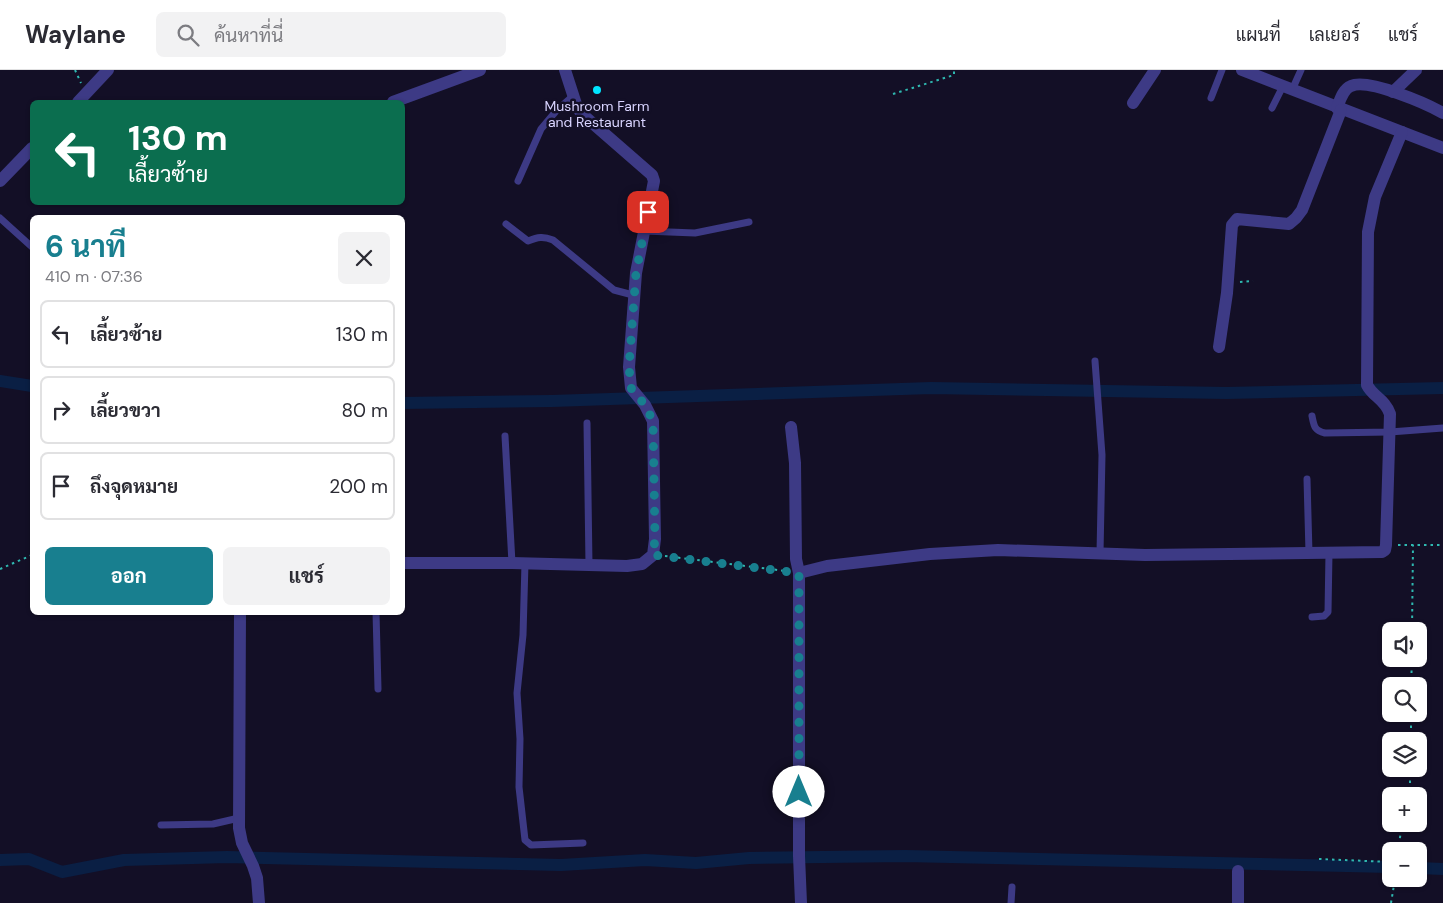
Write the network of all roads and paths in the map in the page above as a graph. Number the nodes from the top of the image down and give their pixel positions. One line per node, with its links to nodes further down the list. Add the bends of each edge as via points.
1 (108, 70): 15 (street)
2 (480, 70): 16 (street)
3 (565, 70): 13 (street)
4 (954, 70): 12 (path, via 954,75)
5 (1155, 70): 17 (street)
6 (1222, 70): 14 (lane)
7 (1242, 70): 10 (street)
8 (1301, 70): 10 (lane)
9 (1416, 70): 11 (street)
10 (1287, 88): 18 (lane); 19 (street)
11 (1393, 92): 19 (street, via 1354,84 1344,93); 20 (street, via 1421,101)
12 (893, 94)
13 (574, 95): 25 (lane, via 541,129); 29 (street, via 582,114 652,175 653,193)
14 (1211, 98)
15 (86, 100)
16 (398, 100)
17 (1133, 103)
18 (1272, 108)
19 (1339, 109): 21 (street); 32 (street, via 1302,210 1296,218 1289,224 1237,219 1232,225)
20 (1443, 113)
21 (1402, 132): 22 (street); 38 (street, via 1376,197 1368,232 1367,384 1370,392 1386,404 1390,414)
22 (1443, 148)
23 (30, 150): 24 (street)
24 (0, 181)
25 (518, 181)
26 (0, 218): 30 (lane)
27 (750, 222): 29 (lane, via 695,233)
28 (506, 224): 31 (lane, via 528,241 539,237 553,240 614,290)
29 (644, 230): 31 (street)
30 (30, 245)
31 (634, 295): 47 (street, via 629,367 631,388 653,421)
32 (1219, 347)
33 (1095, 361): 44 (lane, via 1102,456)
34 (1312, 416): 38 (lane, via 1314,428 1325,433)
35 (587, 423): 52 (lane)
36 (791, 426): 54 (street)
37 (1443, 428): 38 (lane)
38 (1390, 432): 41 (street)
39 (505, 436): 50 (lane)
40 (1307, 479): 45 (lane)
41 (1386, 545): 42 (path); 46 (street, via 1382,552)
42 (1413, 545): 43 (path); 58 (path)
43 (1443, 545)
44 (1100, 553): 45 (street); 54 (street, via 998,550 930,554 827,566)
45 (1309, 553): 46 (street)
46 (1330, 553): 57 (lane, via 1328,612 1324,616)
47 (653, 555): 52 (street, via 642,564); 54 (path)
48 (30, 556): 53 (path)
49 (405, 563): 50 (street)
50 (512, 563): 51 (street)
51 (525, 563): 52 (street); 62 (lane, via 517,693 519,787 525,840 531,845)
52 (589, 565)
53 (0, 569)
54 (799, 573): 69 (street)
55 (240, 615): 60 (street)
56 (376, 615): 59 (lane)
57 (1312, 617)
58 (1412, 622)
59 (378, 688)
60 (239, 818): 61 (lane, via 213,824); 68 (street, via 242,843 259,888)
61 (162, 825)
62 (583, 843)
63 (1319, 859): 64 (path)
64 (1382, 862)
65 (1238, 871): 71 (street)
66 (1012, 886): 70 (lane)
67 (1393, 887): 72 (path)
68 (259, 903)
69 (801, 903)
70 (1011, 903)
71 (1238, 903)
72 (1391, 903)

